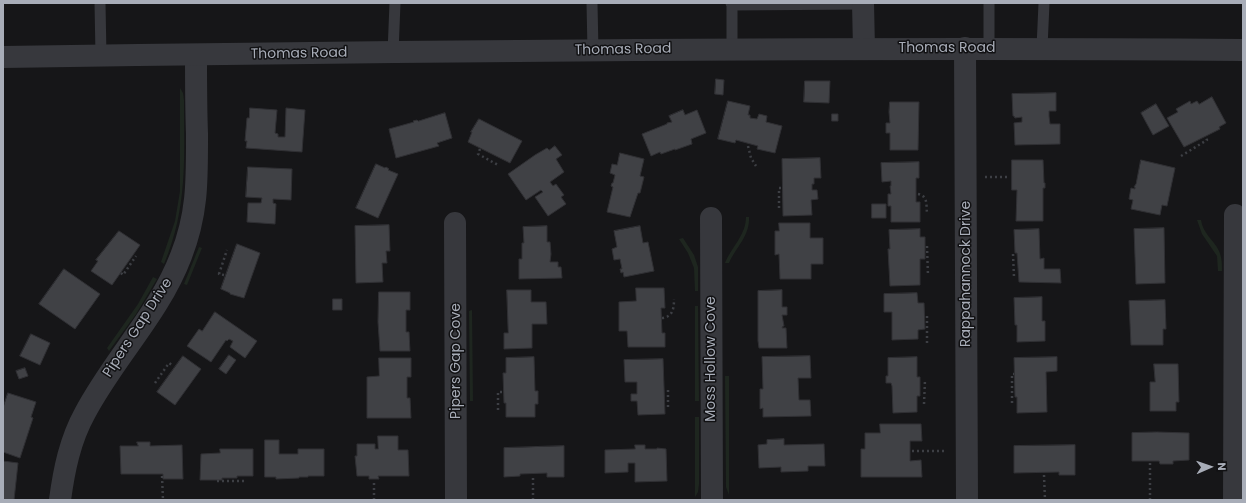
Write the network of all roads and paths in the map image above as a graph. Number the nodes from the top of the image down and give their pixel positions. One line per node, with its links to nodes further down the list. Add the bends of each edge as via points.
1 (100, 3): 17 (lane)
2 (395, 3): 15 (lane)
3 (592, 3): 14 (lane)
4 (863, 3): 7 (lane); 12 (street)
5 (989, 3): 9 (lane)
6 (1044, 3): 10 (lane)
7 (731, 4): 11 (lane)
8 (965, 48): 9 (street, Thomas Road); 12 (street, Thomas Road); 71 (street, Rappahannock Drive)
9 (989, 48): 10 (street, Thomas Road)
10 (1042, 48): 13 (street, Thomas Road)
11 (732, 49): 12 (street, Thomas Road); 14 (street, Thomas Road)
12 (864, 49)
13 (1243, 50)
14 (593, 51): 15 (street, Thomas Road)
15 (393, 53): 16 (street, Thomas Road)
16 (196, 55): 17 (street, Thomas Road); 65 (street, Pipers Gap Drive, via 196,201 188,236 158,302 84,414 66,464)
17 (101, 56): 18 (street, Thomas Road)
18 (3, 57)
19 (1206, 138): 22 (path, via 1208,140)
20 (748, 146): 24 (path)
21 (480, 149): 23 (path, via 478,154)
22 (1181, 156)
23 (498, 165)
24 (756, 166)
25 (985, 177): 26 (path)
26 (1010, 177)
27 (781, 188): 29 (path)
28 (918, 194): 30 (path, via 926,200)
29 (779, 208)
30 (927, 213)
31 (1235, 215): 74 (street)
32 (711, 218): 70 (street, Moss Hollow Cove)
33 (455, 223): 68 (street, Pipers Gap Cove)
34 (927, 246): 40 (path)
35 (227, 250): 39 (path, via 219,274)
36 (1013, 254): 41 (path)
37 (136, 256): 38 (path, via 123,275)
38 (121, 273)
39 (224, 275)
40 (928, 276)
41 (1014, 277)
42 (674, 299): 44 (path, via 674,310)
43 (927, 316): 45 (path)
44 (662, 318)
45 (927, 346)
46 (173, 366): 49 (path, via 169,363)
47 (1014, 374): 52 (path)
48 (925, 380): 53 (path)
49 (155, 383)
50 (668, 390): 55 (path)
51 (502, 392): 54 (path, via 498,392)
52 (1012, 403)
53 (924, 404)
54 (498, 410)
55 (668, 410)
56 (912, 451): 57 (path)
57 (948, 451)
58 (1150, 462): 73 (path)
59 (1044, 475): 72 (path)
60 (162, 476): 66 (path)
61 (533, 476): 69 (path)
62 (374, 480): 67 (path)
63 (245, 481): 64 (path)
64 (217, 482)
65 (60, 500)
66 (163, 500)
67 (374, 500)
68 (456, 500)
69 (533, 500)
70 (712, 500)
71 (967, 500)
72 (1045, 500)
73 (1150, 500)
74 (1234, 500)

